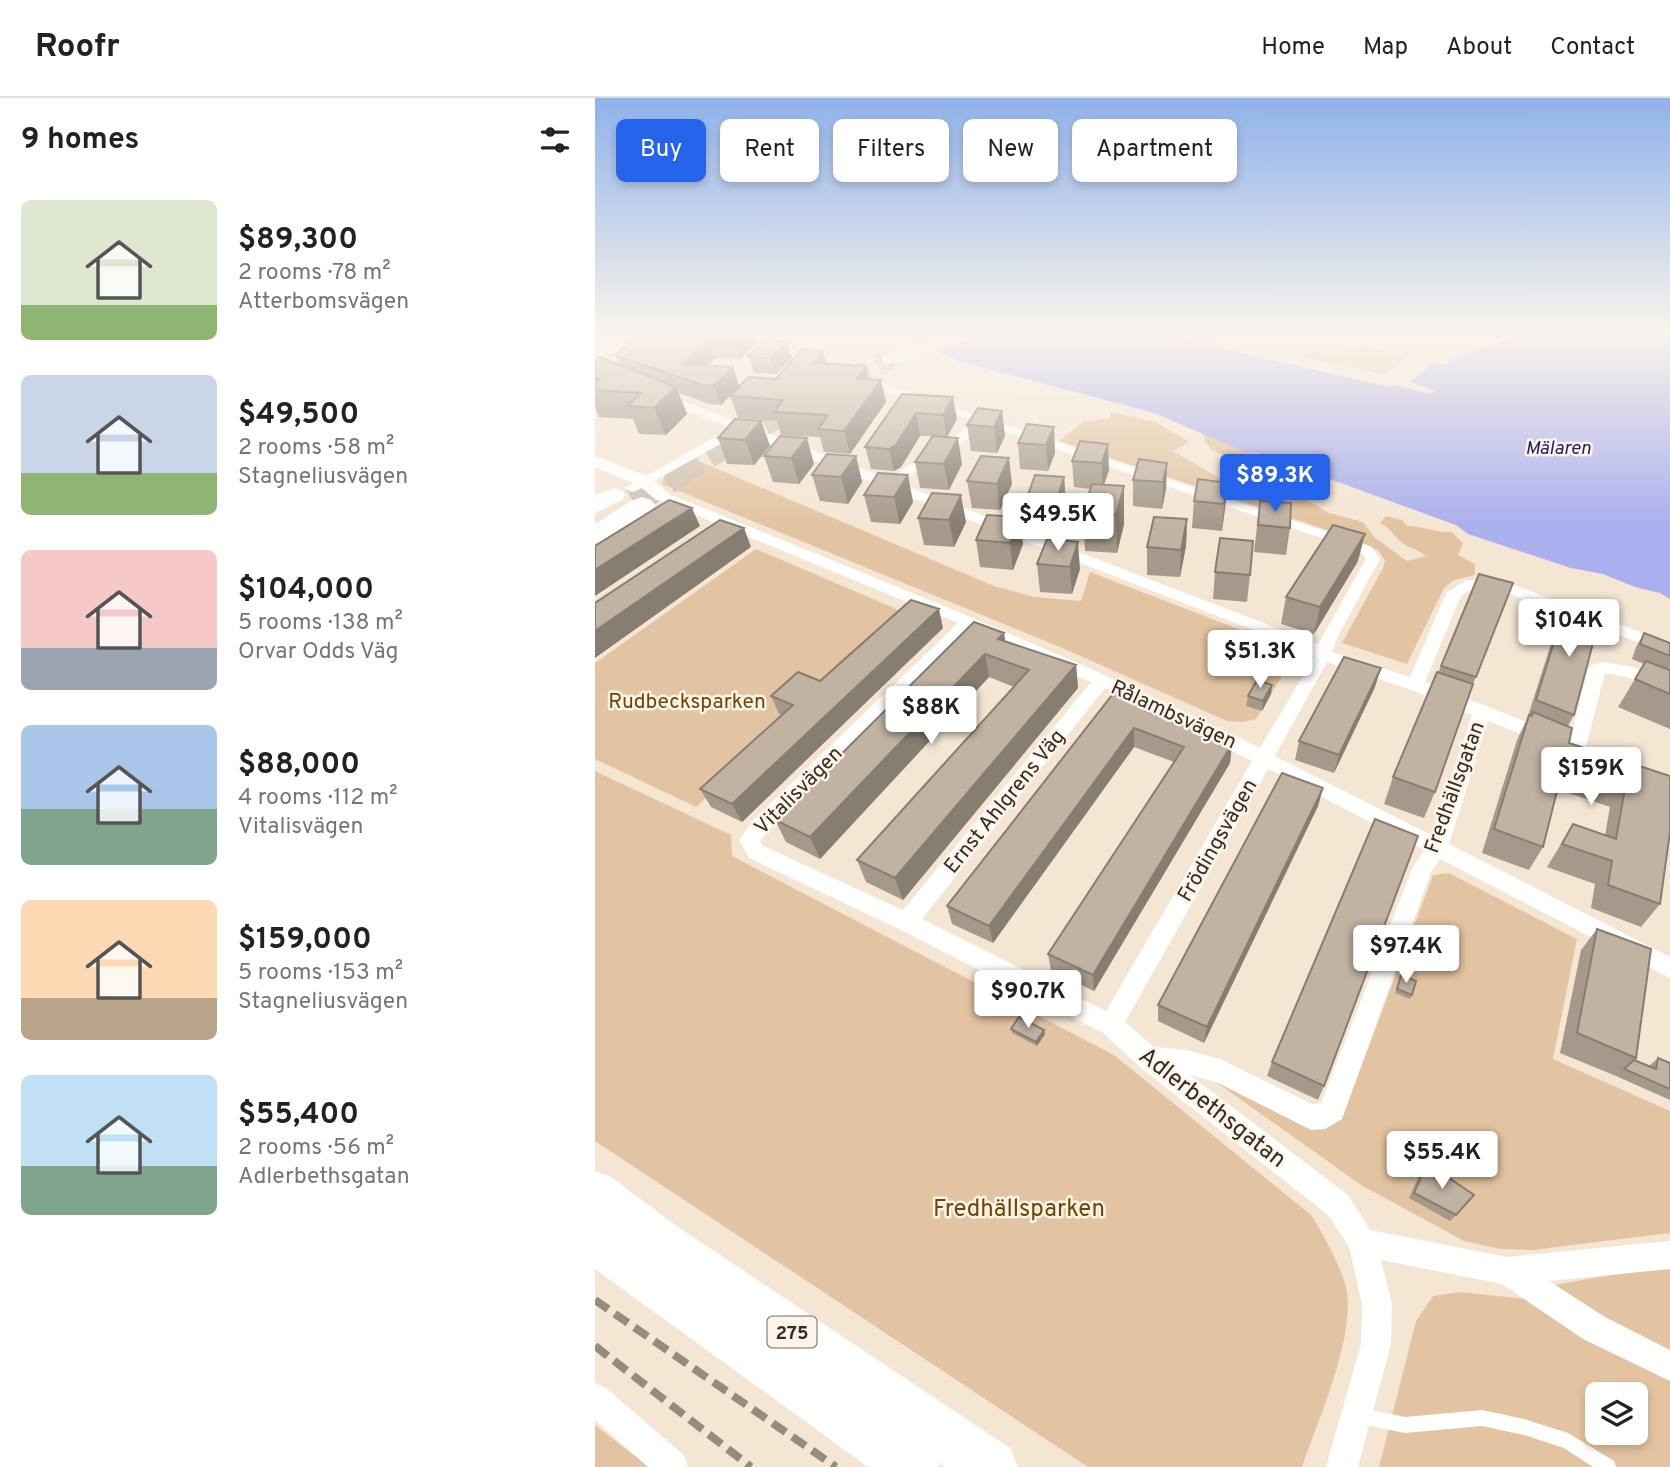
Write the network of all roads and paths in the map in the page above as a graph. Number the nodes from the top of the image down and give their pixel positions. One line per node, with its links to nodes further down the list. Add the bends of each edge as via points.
1 (667, 399): 4 (street)
2 (916, 399): 3 (street)
3 (984, 423): 7 (street); 13 (street, Frödingsvägen, via 1367,550 1373,559)
4 (734, 425): 7 (street); 8 (street)
5 (595, 461): 8 (street, Rålambsvägen)
6 (595, 474): 8 (street, Rålambsvägen)
7 (890, 484): 13 (street, via 1306,644)
8 (631, 493): 9 (highway); 10 (highway); 11 (street, Rålambsvägen)
9 (595, 524)
10 (595, 535)
11 (968, 623): 14 (street, Rålambsvägen); 19 (street, Vitalisvägen)
12 (1670, 649): 15 (street, via 1498,584 1466,584 1454,593)
13 (1323, 655): 15 (street); 18 (street, Frödingsvägen)
14 (1102, 680): 18 (street, Rålambsvägen); 21 (street, Ernst Ahlgrens Väg)
15 (1415, 685): 17 (street)
16 (1670, 689): 17 (street, via 1620,669 1597,669 1583,752)
17 (1483, 710): 20 (street, Fredhällsgatan)
18 (1264, 757): 20 (street, Rålambsvägen); 23 (street, Frödingsvägen)
19 (749, 840): 21 (street, Adlerbethsgatan, via 756,852)
20 (1438, 845): 22 (street, Rålambsvägen); 24 (street, Fredhällsgatan, via 1422,869 1333,1110 1325,1116 1311,1116 1220,1071)
21 (907, 922): 23 (street, Adlerbethsgatan)
22 (1670, 968)
23 (1111, 1025): 24 (street, Adlerbethsgatan)
24 (1149, 1059): 27 (street, Adlerbethsgatan, via 1338,1205)
25 (595, 1193): 35 (main road, 275)
26 (595, 1241): 34 (main road, 275)
27 (1363, 1242): 29 (street); 32 (street, via 1377,1304 1376,1344)
28 (1670, 1255): 29 (street)
29 (1507, 1271): 30 (street, via 1594,1328)
30 (1670, 1366)
31 (595, 1399): 33 (street)
32 (1357, 1415): 36 (street); 37 (lane, via 1405,1425 1482,1418 1569,1441)
33 (672, 1467)
34 (913, 1467)
35 (991, 1467)
36 (1342, 1467)
37 (1608, 1467)

